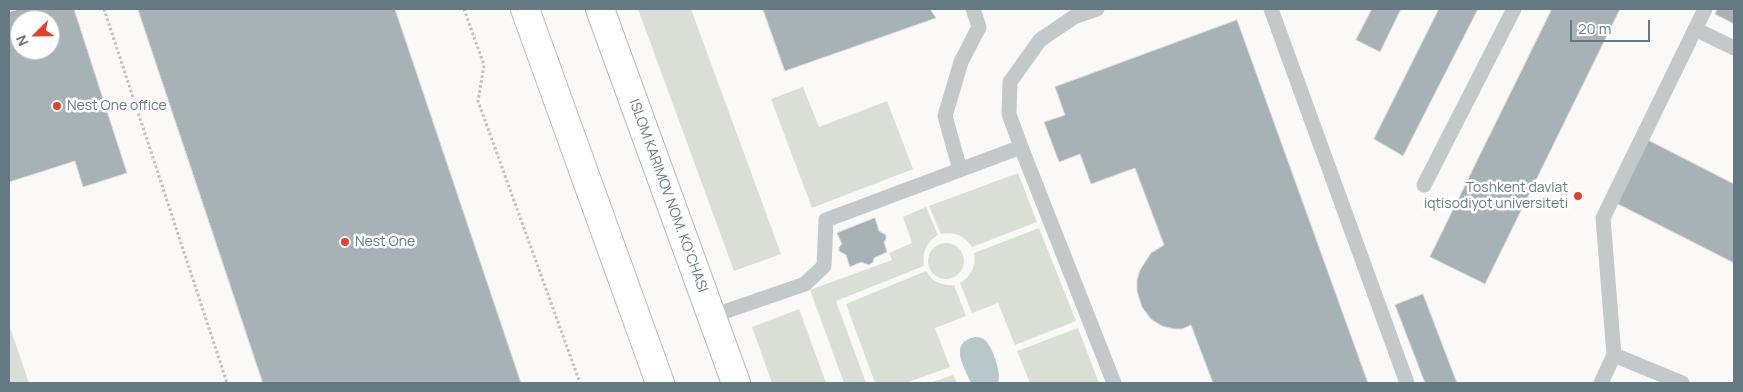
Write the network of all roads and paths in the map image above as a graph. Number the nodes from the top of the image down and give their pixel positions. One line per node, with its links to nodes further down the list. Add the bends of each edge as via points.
1 (104, 9): 17 (path)
2 (464, 9): 18 (path, via 484,65 478,101)
3 (525, 9): 19 (main road)
4 (600, 9): 15 (main road, ISLOM KARIMOV NOM. KO'CHASI)
5 (972, 9): 13 (lane, via 979,27 961,62 945,116)
6 (1097, 9): 12 (lane, via 1074,17 1040,40 1010,82 1009,114)
7 (1271, 9): 22 (lane)
8 (1514, 9): 14 (lane)
9 (1705, 9): 10 (lane)
10 (1695, 29): 11 (lane); 16 (lane, via 1602,218)
11 (1734, 48)
12 (1021, 147): 13 (lane); 21 (lane)
13 (960, 170): 15 (lane, via 826,220 824,266 805,284)
14 (1424, 185)
15 (712, 316): 20 (main road, ISLOM KARIMOV NOM. KO'CHASI)
16 (1614, 355): 23 (lane); 24 (lane)
17 (227, 383)
18 (580, 383)
19 (660, 383)
20 (736, 383)
21 (1114, 383)
22 (1407, 383)
23 (1601, 383)
24 (1682, 383)

